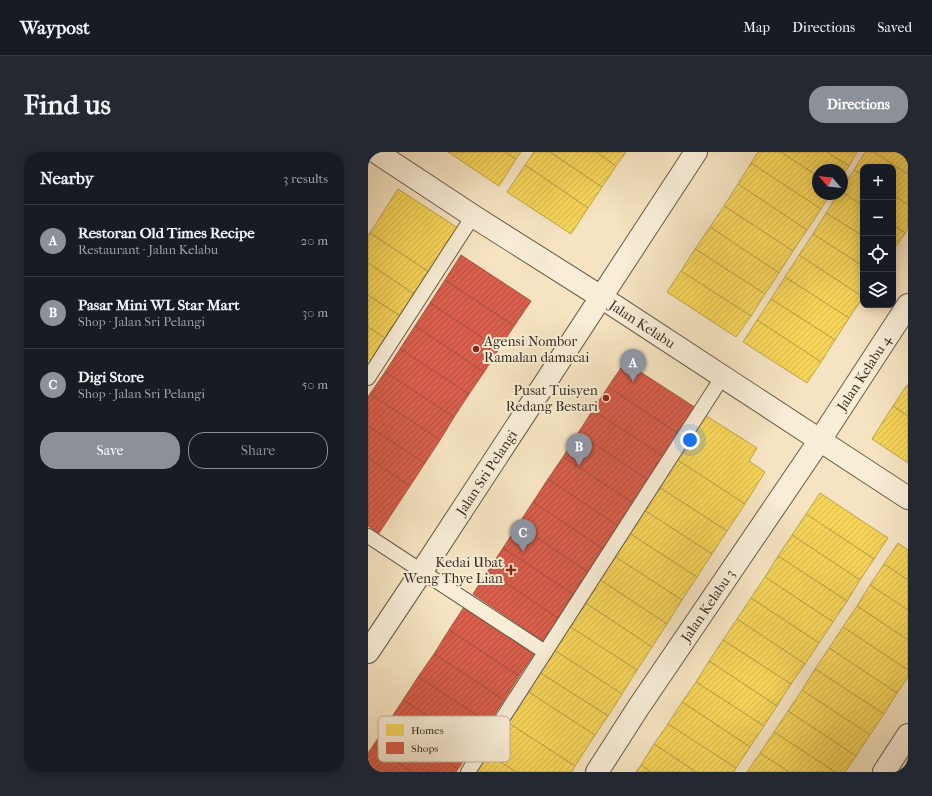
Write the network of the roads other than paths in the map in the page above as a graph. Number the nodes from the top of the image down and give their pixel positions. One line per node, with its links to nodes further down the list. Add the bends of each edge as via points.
1 (696, 152): 4 (street, Jalan Sri Pelangi)
2 (375, 156): 3 (street, Jalan Kelabu)
3 (474, 216): 4 (street, Jalan Kelabu); 7 (lane)
4 (601, 297): 6 (street, Jalan Kelabu); 11 (street, Jalan Sri Pelangi)
5 (908, 305): 8 (street, Jalan Kelabu 4)
6 (723, 376): 8 (street, Jalan Kelabu); 13 (lane)
7 (368, 378)
8 (820, 440): 9 (street, Jalan Kelabu); 18 (street, Jalan Kelabu 3)
9 (908, 498)
10 (368, 536): 11 (lane)
11 (422, 571): 12 (street, Jalan Sri Pelangi); 13 (lane)
12 (368, 652)
13 (545, 652): 14 (lane)
14 (504, 716)
15 (908, 735): 19 (street)
16 (474, 762): 17 (lane)
17 (468, 772)
18 (597, 772)
19 (884, 772)

